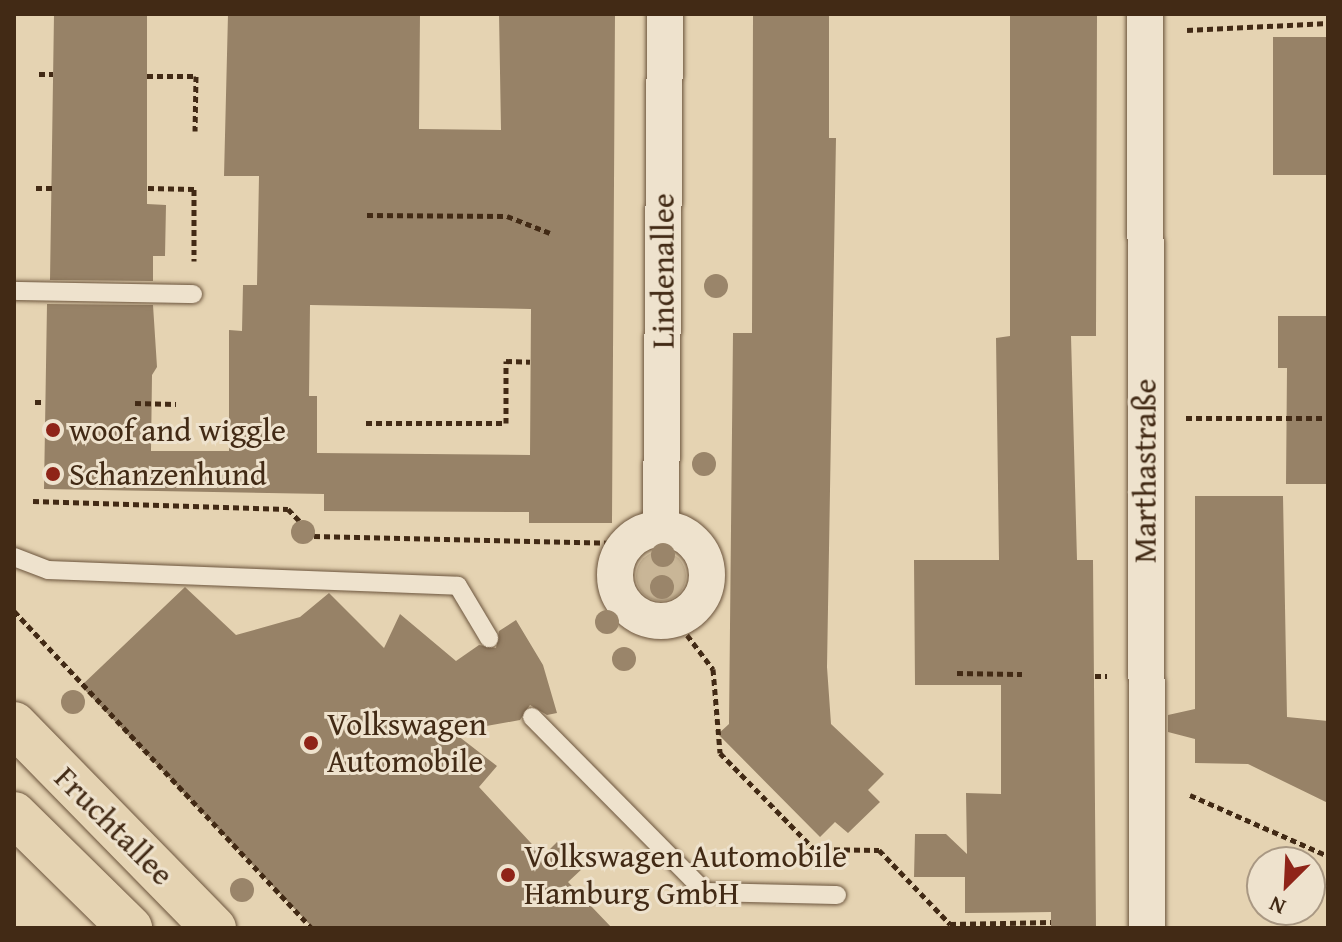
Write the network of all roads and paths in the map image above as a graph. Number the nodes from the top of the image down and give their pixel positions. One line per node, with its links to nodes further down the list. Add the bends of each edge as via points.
1 (665, 14): 25 (street, Lindenallee)
2 (1145, 14): 43 (street, Marthastraße)
3 (1328, 23): 4 (path)
4 (1178, 30)
5 (39, 74): 6 (path)
6 (53, 74)
7 (147, 76): 8 (path, via 196,76)
8 (195, 131)
9 (36, 188): 10 (path)
10 (52, 188)
11 (148, 188): 15 (path, via 194,189)
12 (367, 215): 13 (path, via 507,216)
13 (550, 233)
14 (14, 291): 15 (lane)
15 (193, 294)
16 (530, 362): 23 (path, via 506,361 506,423)
17 (35, 402): 18 (path)
18 (45, 402)
19 (135, 403): 20 (path)
20 (176, 404)
21 (1181, 418): 22 (path)
22 (1328, 418)
23 (366, 423)
24 (33, 501): 26 (path, via 288,509 314,536)
25 (661, 528): 26 (street); 29 (street, via 693,541 708,569 700,600)
26 (626, 543): 29 (street, via 614,570 622,600 645,619)
27 (14, 557): 30 (lane, via 48,570 458,586)
28 (14, 611): 42 (path)
29 (675, 619): 39 (path, via 713,669 720,753 814,849 879,850 950,924)
30 (489, 638)
31 (957, 673): 32 (path)
32 (1022, 674)
33 (532, 717): 38 (lane, via 705,892)
34 (14, 724): 41 (main road, Fruchtallee)
35 (1184, 793): 37 (path)
36 (14, 814): 40 (main road, Fruchtallee)
37 (1328, 856)
38 (837, 895)
39 (1051, 922)
40 (130, 928)
41 (214, 928)
42 (312, 928)
43 (1147, 928)

